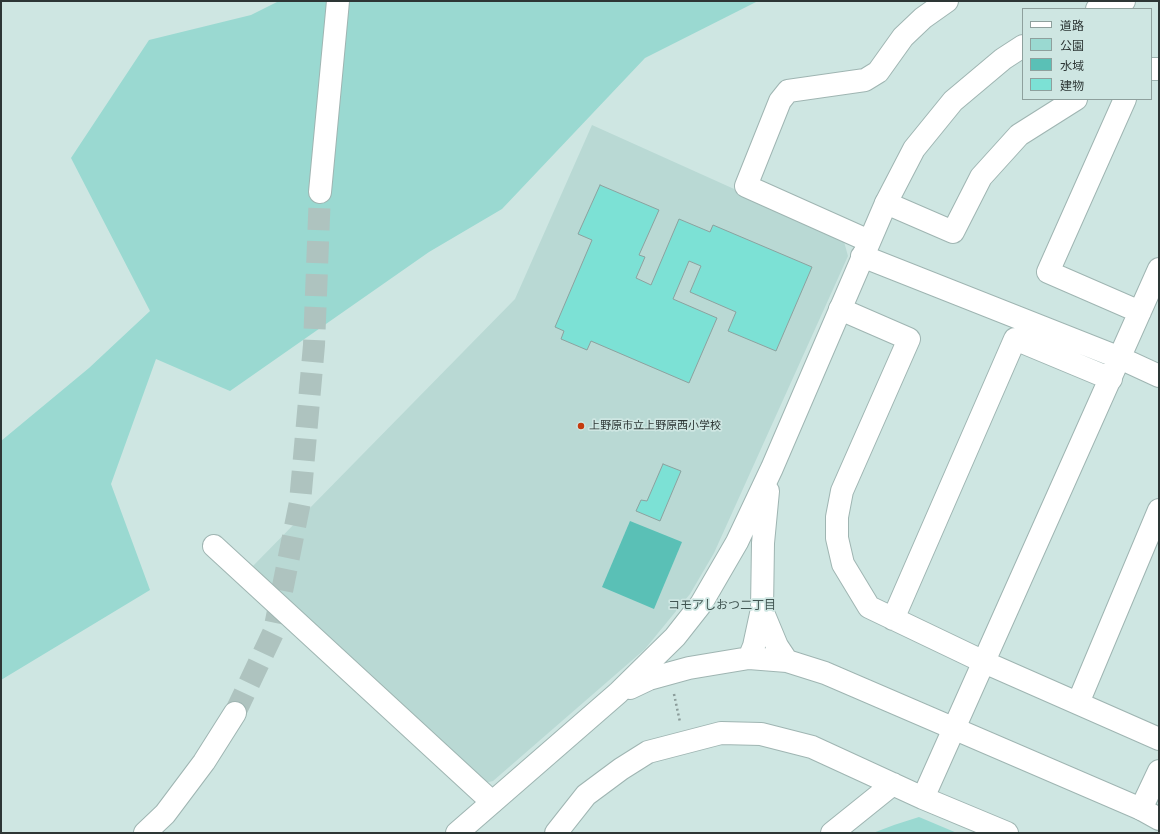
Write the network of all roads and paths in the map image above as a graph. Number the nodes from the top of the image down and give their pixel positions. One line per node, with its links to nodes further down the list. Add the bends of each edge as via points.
1 (338, 1): 8 (street)
2 (947, 1): 10 (street, via 923,18 903,37 878,72 865,80 788,91 780,101 746,186)
3 (1124, 1): 4 (street)
4 (1100, 8)
5 (1022, 47): 9 (street, via 1002,59 954,101 914,148)
6 (1074, 100): 9 (street, via 1019,136 981,177 953,232)
7 (1125, 100): 13 (street, via 1048,272)
8 (320, 192)
9 (886, 203): 10 (street)
10 (866, 249): 12 (street); 14 (street)
11 (1159, 268): 13 (street)
12 (840, 309): 18 (street); 22 (street, via 909,339 842,491 836,538 843,564 869,607)
13 (1140, 312): 14 (street)
14 (1123, 352): 15 (street); 16 (street); 17 (street)
15 (1159, 360)
16 (1159, 376)
17 (1110, 379): 22 (street, via 1015,339); 25 (street)
18 (772, 468): 21 (street, via 765,516); 27 (street, via 737,542 701,604 675,637)
19 (1159, 510): 28 (street)
20 (214, 546): 36 (street)
21 (762, 609): 23 (street, via 754,646); 24 (street, via 776,646)
22 (893, 619): 25 (street)
23 (748, 658): 24 (street); 26 (street)
24 (787, 661): 30 (street, via 825,674)
25 (984, 662): 28 (street); 30 (street)
26 (669, 674): 27 (street, via 649,679); 32 (path)
27 (618, 693): 36 (street)
28 (1078, 703): 31 (street)
29 (235, 713): 38 (street, via 204,762 165,814)
30 (954, 729): 35 (street); 37 (street)
31 (1159, 739)
32 (685, 742): 34 (street, via 721,733 761,734 812,747); 40 (street, via 648,752 621,768 586,795)
33 (1159, 771): 37 (street)
34 (893, 784): 35 (street); 41 (street)
35 (923, 798): 42 (street)
36 (492, 802): 39 (street)
37 (1150, 814)
38 (145, 833)
39 (457, 833)
40 (556, 833)
41 (832, 833)
42 (1007, 833)

